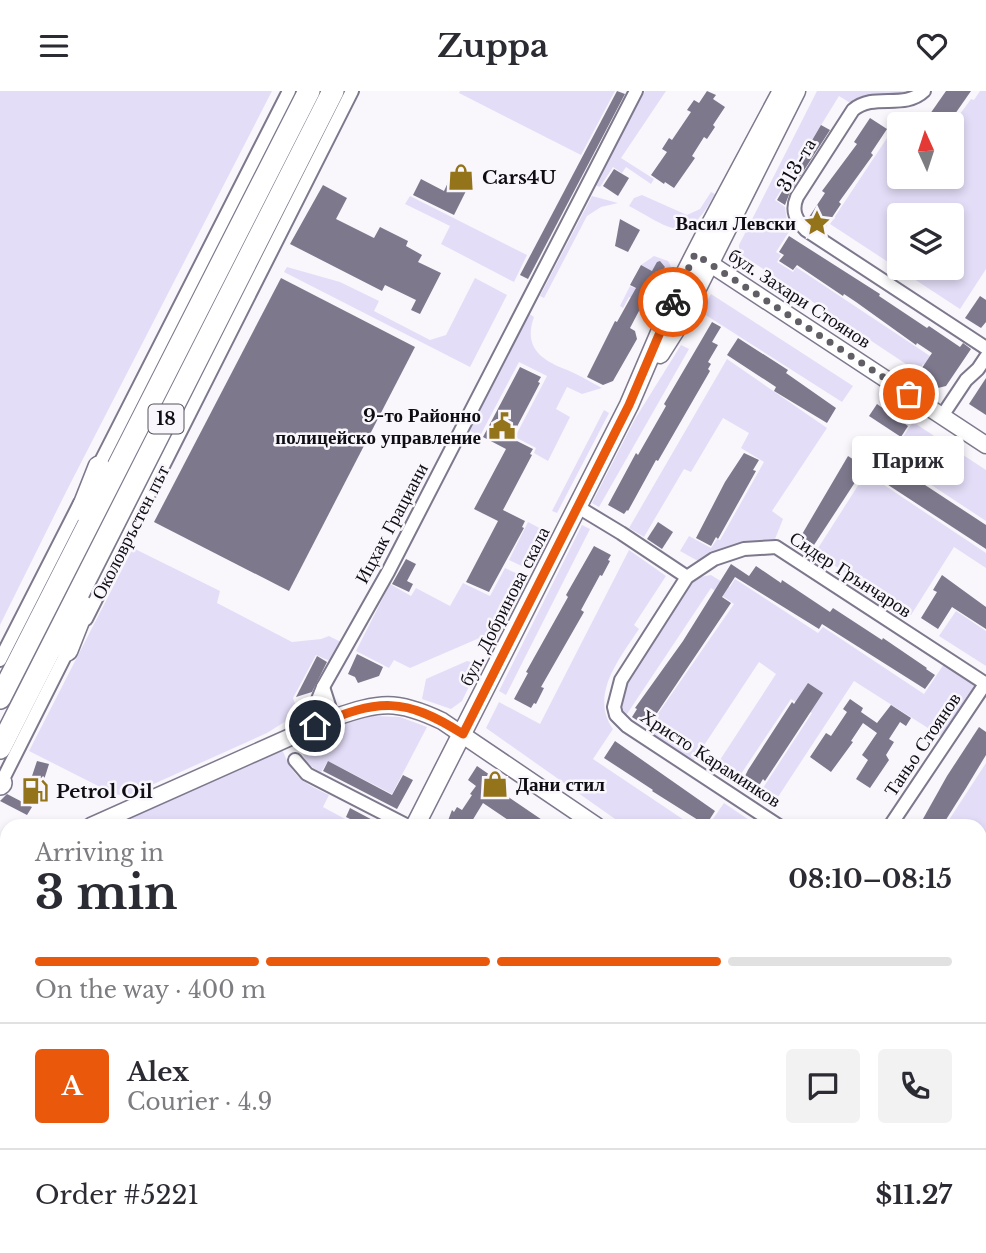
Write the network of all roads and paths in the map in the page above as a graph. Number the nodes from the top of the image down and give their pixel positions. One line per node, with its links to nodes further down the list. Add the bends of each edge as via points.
1 (289, 91): 14 (street)
2 (309, 91): 18 (highway, 18)
3 (334, 91): 15 (highway, Околовръстен път / 18)
4 (352, 91): 19 (street, Околовръстен път, via 96,601)
5 (636, 91): 22 (street, Ицхак Грациани, via 388,572)
6 (782, 91): 9 (main road, бул. Добринова скала)
7 (796, 91): 9 (main road, бул. Добринова скала)
8 (924, 91): 10 (street, 313-та, via 910,100 866,101 854,109 797,197 794,210 806,229)
9 (703, 259): 12 (street, бул. Захари Стоянов); 16 (main road, бул. Добринова скала)
10 (986, 348)
11 (986, 357): 12 (street)
12 (942, 417): 13 (street, бул. Захари Стоянов)
13 (986, 445)
14 (99, 467): 18 (highway); 20 (street)
15 (133, 483): 19 (highway); 27 (highway, Околовръстен път / 18)
16 (578, 507): 17 (street); 26 (main road, бул. Добринова скала)
17 (687, 577): 21 (street, Сидер Грънчаров, via 714,559 744,549 776,547); 34 (street, Христо Караминков, via 625,671 615,699 616,715)
18 (34, 632): 23 (highway, 18)
19 (67, 650): 29 (street, Околовръстен път)
20 (0, 660)
21 (986, 684): 35 (street, Таньо Стоянов)
22 (323, 687): 24 (street); 25 (street, Ицхак Грациани, via 312,714)
23 (0, 698)
24 (333, 718): 25 (street); 26 (street, via 373,706 400,705)
25 (315, 726): 30 (street)
26 (463, 734): 32 (main road, бул. Добринова скала); 33 (street)
27 (0, 748)
28 (295, 760): 31 (street, via 307,774)
29 (0, 784)
30 (107, 819)
31 (394, 819)
32 (419, 819)
33 (587, 819)
34 (768, 819)
35 (895, 819)

